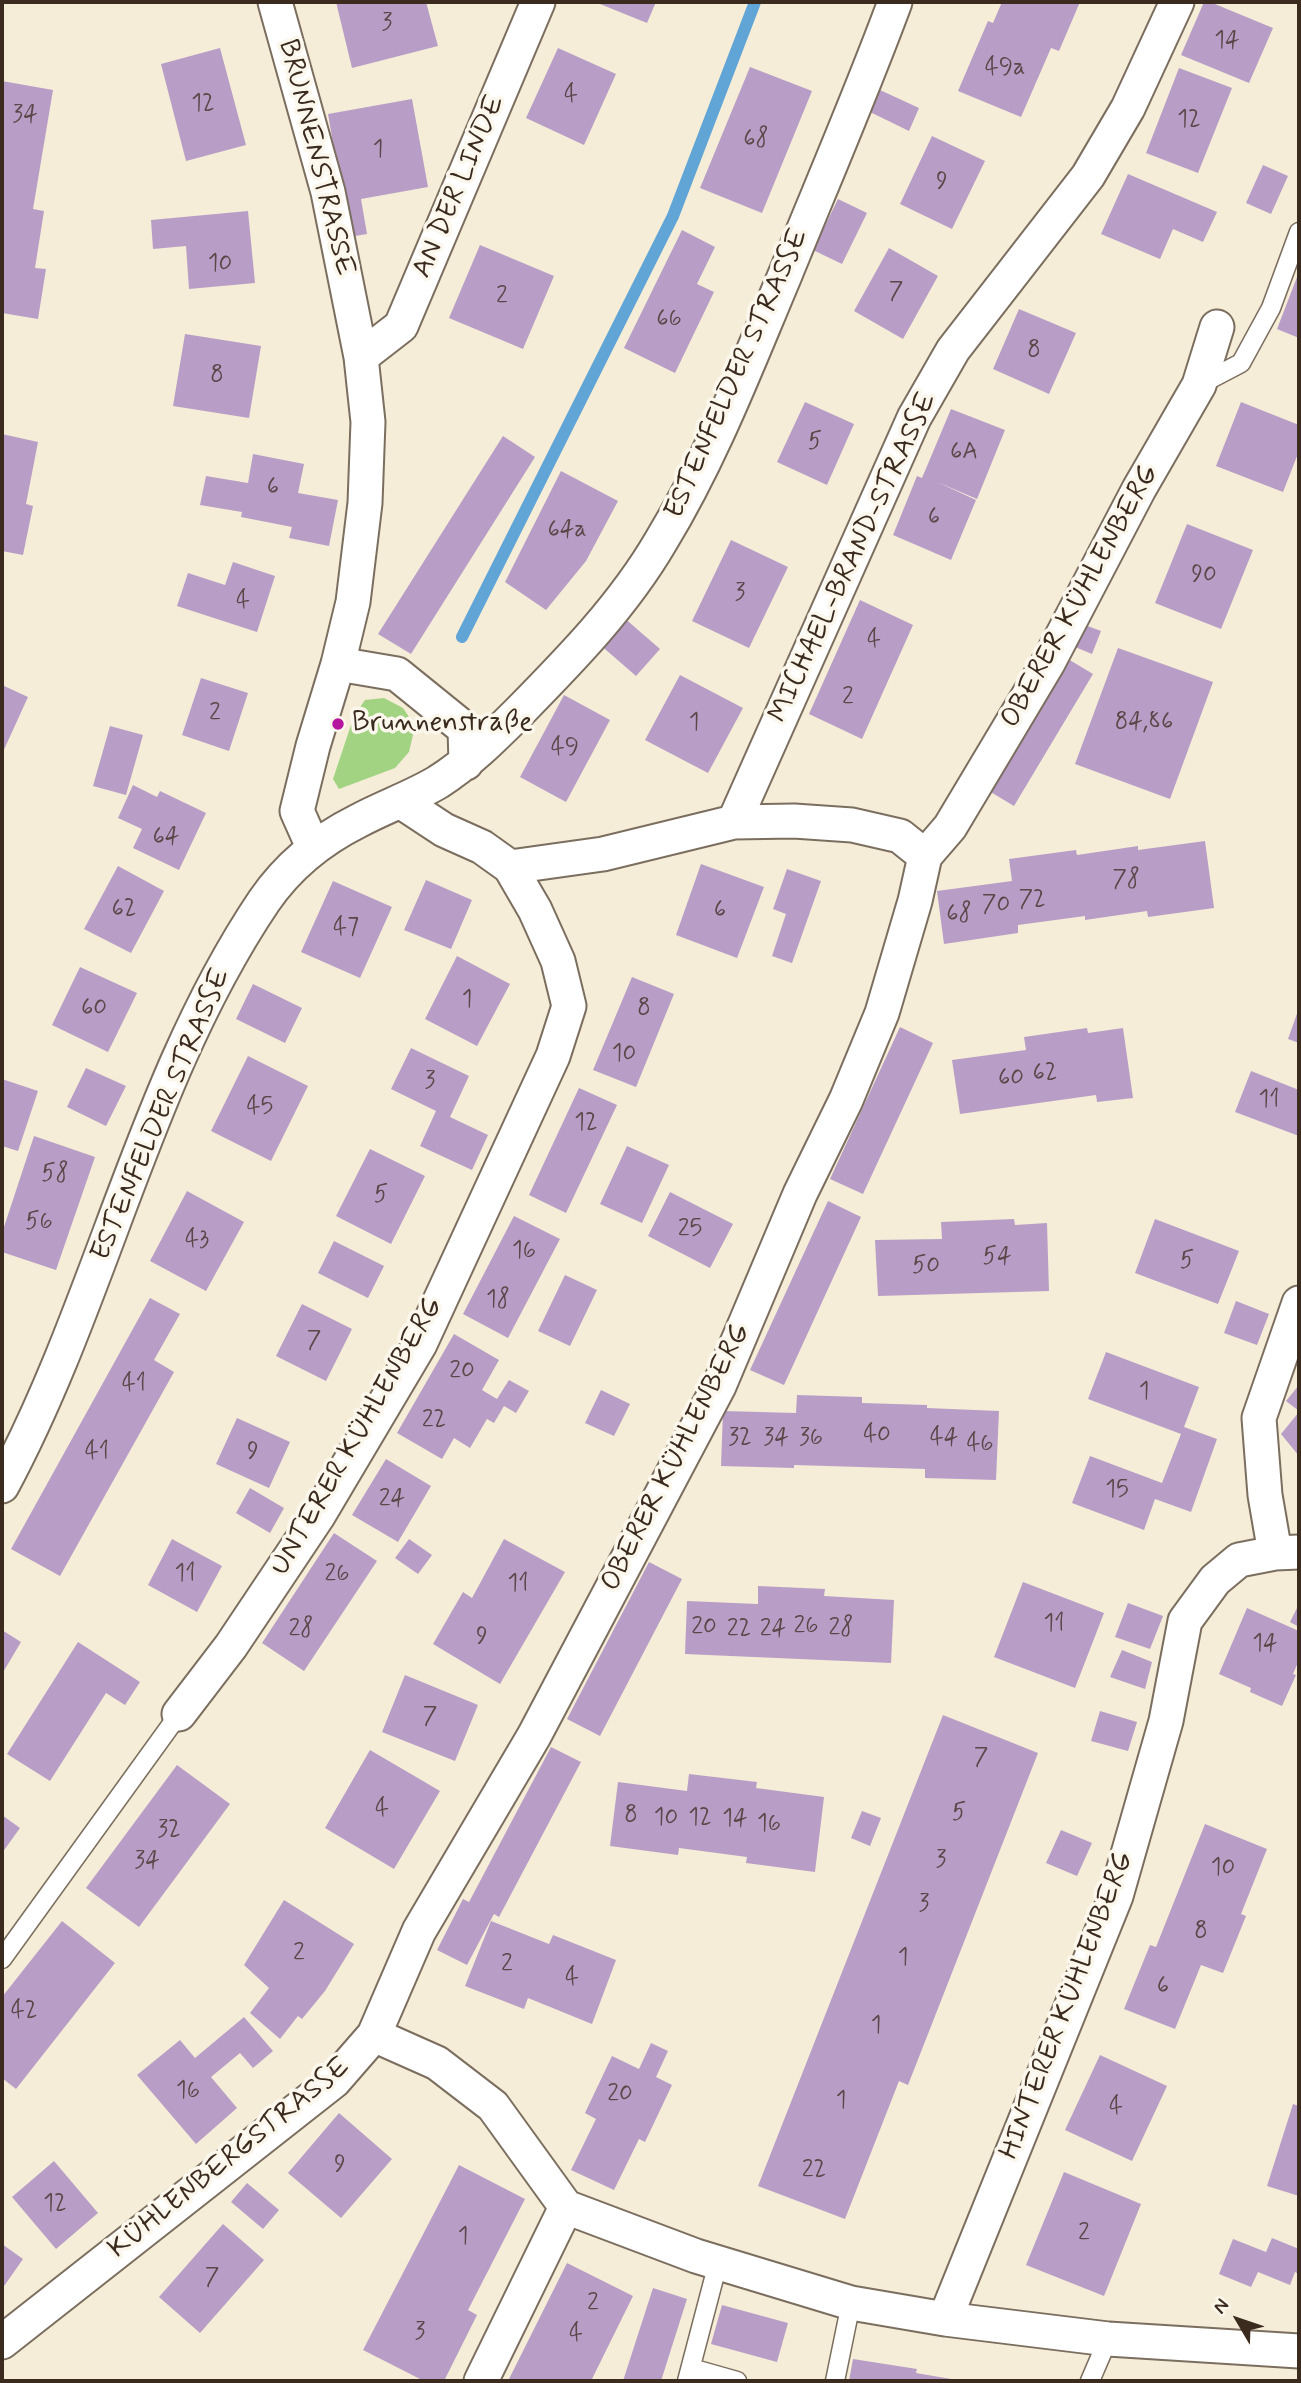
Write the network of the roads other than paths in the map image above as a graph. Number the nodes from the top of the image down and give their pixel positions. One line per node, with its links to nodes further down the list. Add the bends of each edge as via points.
1 (275, 2): 7 (street, BRUNNENSTRASSE, via 328,192)
2 (538, 2): 7 (street, AN DER LINDE, via 401,326)
3 (895, 2): 10 (street, ESTENFELDER STRASSE, via 745,370 707,457 660,544 606,621)
4 (1177, 2): 12 (street, MICHAEL-BRAND-STRASSE, via 1128,108 1087,176 953,350 914,418)
5 (1299, 232): 8 (lane, via 1271,308 1241,363)
6 (1217, 327): 8 (street, OBERER KÜHLENBERG)
7 (361, 357): 9 (street, BRUNNENSTRASSE, via 368,422 365,503 356,579)
8 (1199, 385): 14 (street, OBERER KÜHLENBERG, via 1048,663 950,827)
9 (338, 664): 10 (street, via 397,674 465,729); 13 (street, BRUNNENSTRASSE, via 297,811)
10 (466, 763): 11 (street, ESTENFELDER STRASSE)
11 (400, 801): 13 (street, ESTENFELDER STRASSE); 15 (street)
12 (734, 822): 14 (street, via 852,825 900,836); 15 (street, via 603,854)
13 (313, 848): 17 (street, ESTENFELDER STRASSE, via 267,898 221,970 178,1062 74,1328)
14 (925, 856): 21 (street, OBERER KÜHLENBERG, via 882,1013 719,1387 534,1736 419,1931)
15 (510, 867): 19 (street, UNTERER KÜHLENBERG, via 558,961 569,1006 553,1056 420,1344 318,1516 231,1646)
16 (1299, 1303): 18 (street, via 1259,1418 1265,1495)
17 (2, 1486)
18 (1287, 1553): 25 (street, HINTERER KÜHLENBERG, via 1239,1560 1215,1580 1185,1621 1166,1721 1116,1896)
19 (178, 1714): 20 (lane, UNTERER KÜHLENBERG)
20 (2, 1959)
21 (374, 2035): 22 (street, KÜHLENBERGSTRASSE, via 437,2063 493,2106); 27 (street, KÜHLENBERGSTRASSE, via 334,2081)
22 (566, 2207): 23 (street); 30 (street)
23 (718, 2263): 24 (street); 29 (lane)
24 (851, 2303): 25 (street); 32 (lane)
25 (945, 2319): 26 (street)
26 (1108, 2339): 28 (street); 33 (lane)
27 (2, 2342)
28 (1299, 2351)
29 (689, 2374): 31 (lane)
30 (481, 2381)
31 (737, 2381)
32 (835, 2381)
33 (1090, 2381)

